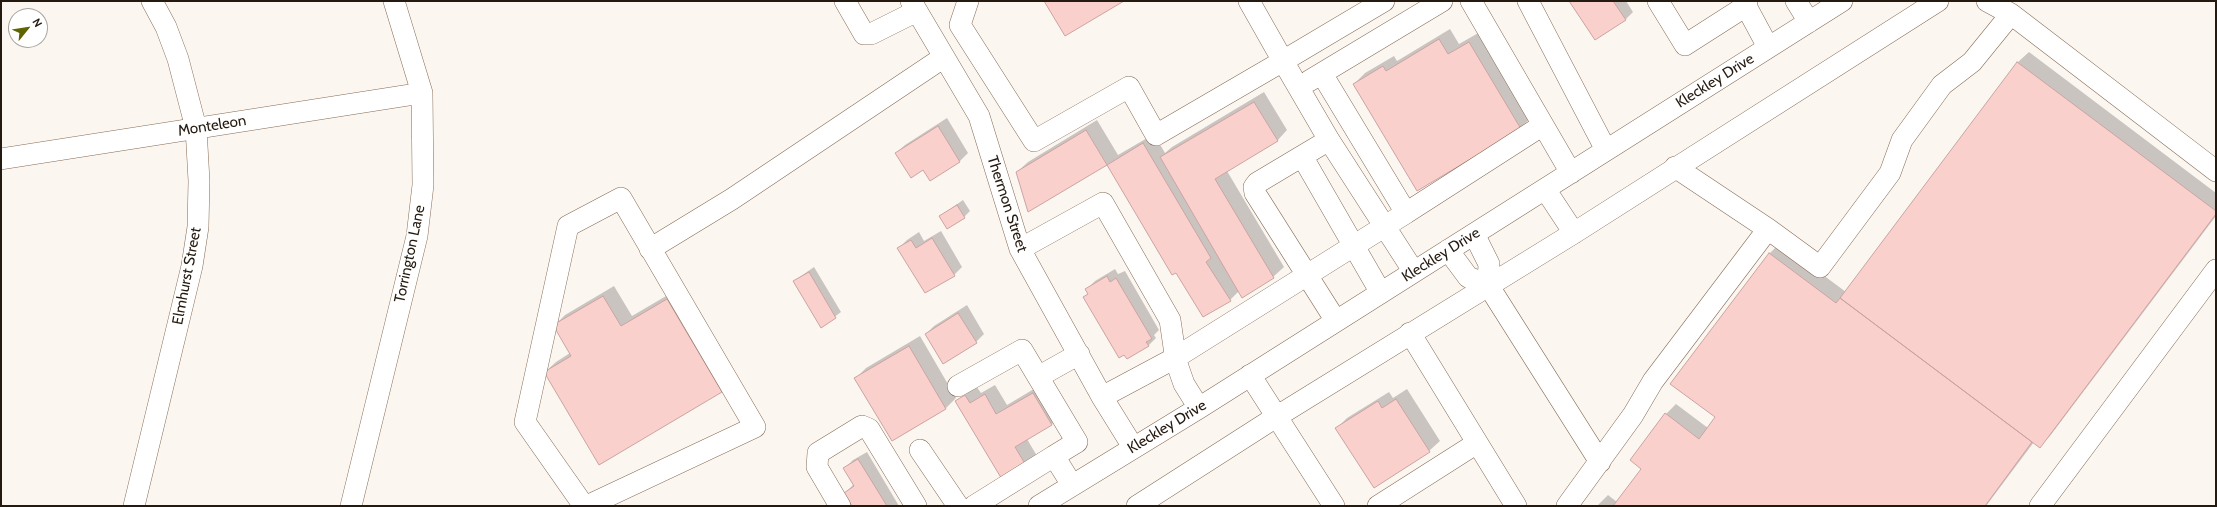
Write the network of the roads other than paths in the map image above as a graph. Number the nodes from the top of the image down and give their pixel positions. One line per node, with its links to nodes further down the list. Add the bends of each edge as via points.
1 (152, 1): 26 (street, Elmhurst Street, via 166,27 178,59)
2 (394, 1): 24 (street, Torrington Lane)
3 (845, 1): 16 (street, via 864,34 871,34)
4 (968, 1): 21 (street, via 960,24 1034,141 1129,87 1156,134)
5 (1249, 1): 21 (street)
6 (1384, 1): 21 (street)
7 (1442, 1): 22 (street)
8 (1471, 1): 25 (street)
9 (1528, 1): 28 (street)
10 (1658, 1): 15 (street, via 1684,45)
11 (1796, 1): 18 (street)
12 (1842, 1): 18 (street, Kleckley Drive)
13 (1938, 1): 31 (street)
14 (1987, 1): 17 (street)
15 (1746, 4): 19 (street)
16 (914, 6): 20 (street, Thermon Street)
17 (2011, 14): 32 (street); 37 (street, via 1972,62 1942,85 1902,140 1890,173 1820,267)
18 (1809, 22): 19 (street, Kleckley Drive)
19 (1768, 47): 28 (street, Kleckley Drive)
20 (944, 57): 41 (street, via 732,199); 42 (street, Thermon Street, via 979,116)
21 (1283, 61): 23 (street)
22 (1322, 74): 23 (street); 35 (street)
23 (1298, 88): 27 (street)
24 (422, 93): 26 (street, Monteleon); 68 (street, Torrington Lane, via 424,185 416,236)
25 (1543, 125): 33 (street); 35 (street)
26 (196, 128): 30 (street, Monteleon); 67 (street, Elmhurst Street, via 199,181 197,234 192,266)
27 (1329, 140): 29 (street); 36 (street)
28 (1606, 150): 33 (street, Kleckley Drive)
29 (1302, 156): 40 (street); 46 (street, via 1254,187 1255,193)
30 (1, 159)
31 (1675, 167): 37 (street); 38 (street)
32 (2216, 171)
33 (1571, 173): 34 (street, Kleckley Drive)
34 (1545, 189): 38 (street); 39 (street, Kleckley Drive)
35 (1406, 213): 36 (street)
36 (1385, 227): 40 (street); 45 (street)
37 (1768, 229): 63 (street, via 1652,381 1633,415)
38 (1574, 232): 47 (street)
39 (1474, 234): 43 (street, Kleckley Drive); 47 (street, via 1489,264)
40 (1353, 245): 46 (street); 48 (street)
41 (650, 249): 69 (street, via 755,427); 69 (street, via 621,198 568,226 525,422)
42 (1020, 249): 51 (street, Thermon Street); 52 (street, via 1103,203 1170,320)
43 (1448, 250): 45 (street, Kleckley Drive); 47 (street, via 1468,277)
44 (2216, 270): 79 (street)
45 (1414, 272): 48 (street, Kleckley Drive)
46 (1306, 275): 49 (street); 52 (street)
47 (1488, 285): 50 (street); 63 (street)
48 (1381, 293): 49 (street, Kleckley Drive)
49 (1336, 321): 53 (street, Kleckley Drive)
50 (1410, 332): 58 (street); 59 (street)
51 (1079, 354): 54 (street); 56 (street, Thermon Street)
52 (1175, 358): 56 (street); 57 (street, via 1184,384)
53 (1250, 375): 57 (street, Kleckley Drive); 58 (street)
54 (1038, 377): 55 (street, via 1022,350); 62 (street, via 1077,442)
55 (958, 386)
56 (1102, 397): 60 (street, Thermon Street)
57 (1199, 408): 60 (street, Kleckley Drive)
58 (1276, 417): 74 (street); 75 (street)
59 (1477, 443): 76 (street); 77 (street)
60 (1133, 447): 64 (street, Kleckley Drive)
61 (920, 450): 72 (street)
62 (1054, 456): 64 (street); 65 (street)
63 (1600, 462): 78 (street)
64 (1072, 485): 66 (street, Kleckley Drive)
65 (1001, 499): 73 (street)
66 (1047, 504)
67 (134, 506)
68 (351, 506)
69 (585, 506)
70 (840, 506): 71 (street, via 817,467 818,453 862,426 869,429)
71 (916, 506)
72 (958, 506)
73 (974, 506)
74 (1137, 506)
75 (1334, 506)
76 (1378, 506)
77 (1516, 506)
78 (1567, 506)
79 (2040, 506)

